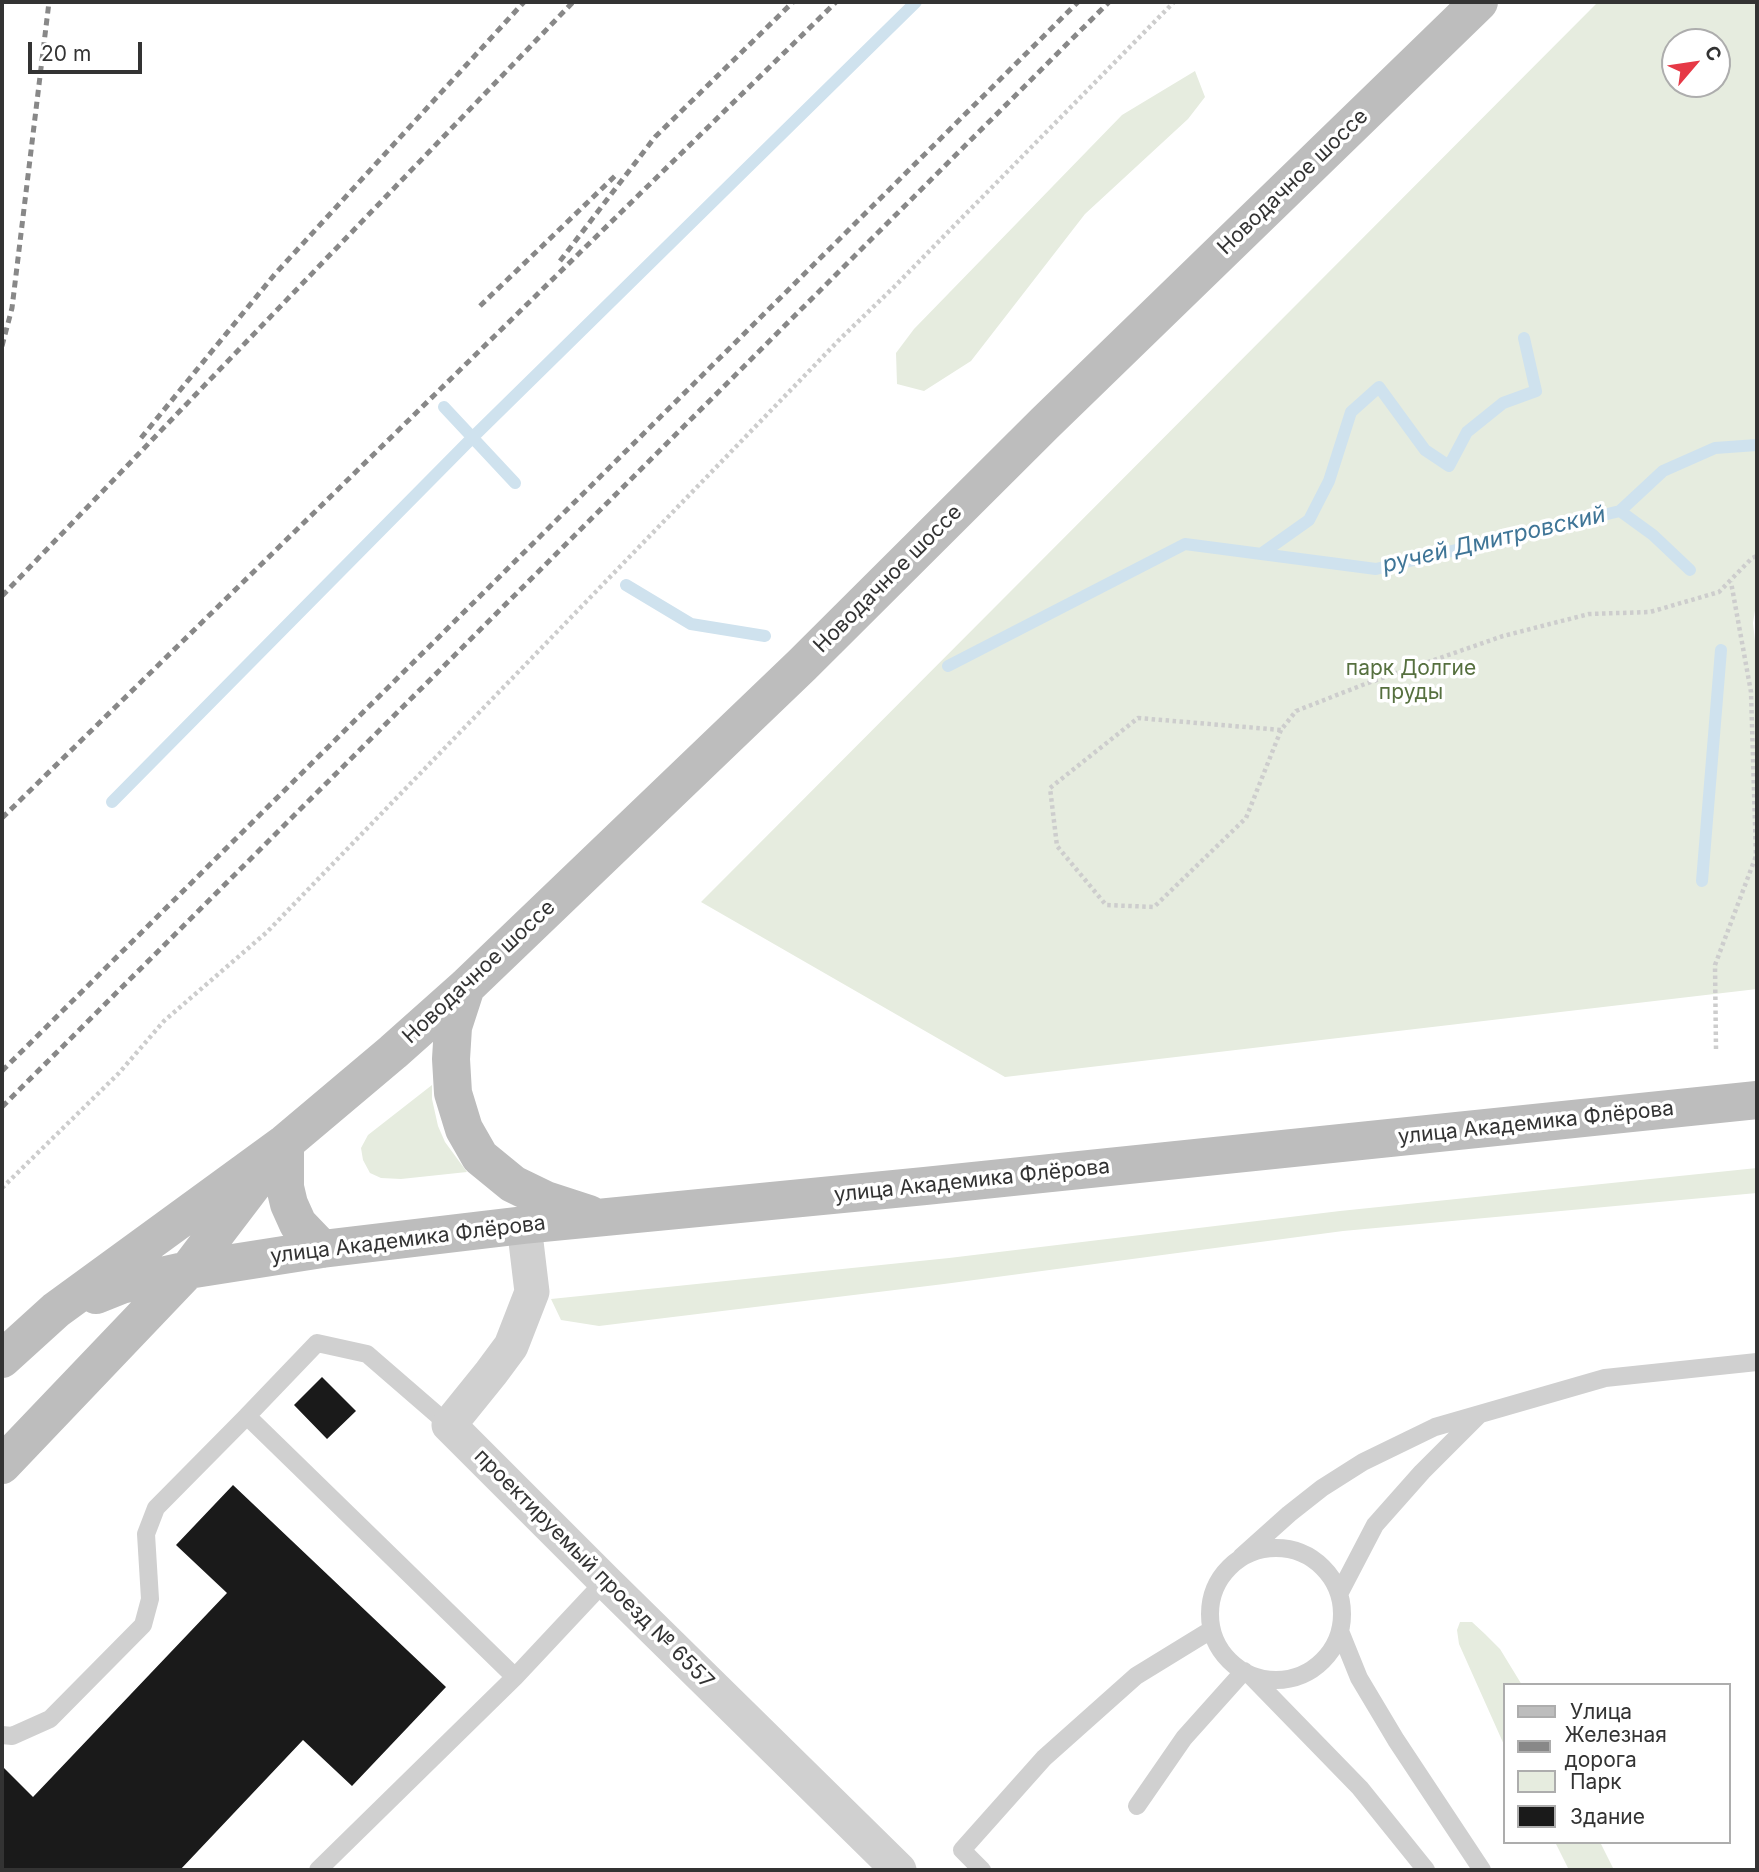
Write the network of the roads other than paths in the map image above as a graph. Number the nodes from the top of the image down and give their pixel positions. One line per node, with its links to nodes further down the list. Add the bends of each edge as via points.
1 (1479, 2): 2 (street, Новодачное шоссе)
2 (466, 987): 4 (street, Новодачное шоссе); 5 (street, via 453,1027 453,1093 464,1129 480,1157 513,1184)
3 (1757, 1100): 5 (street, улица Академика Флёрова)
4 (285, 1143): 7 (street, via 289,1204 298,1224); 8 (street, Новодачное шоссе); 9 (street, Новодачное шоссе)
5 (601, 1218): 6 (street, улица Академика Флёрова)
6 (524, 1225): 7 (street, улица Академика Флёрова); 14 (street, via 531,1292 511,1346)
7 (322, 1249): 8 (street, улица Академика Флёрова)
8 (188, 1270): 9 (street, Новодачное шоссе, via 121,1285); 15 (street, Новодачное шоссе)
9 (56, 1310): 10 (street, Новодачное шоссе)
10 (2, 1359)
11 (1757, 1362): 13 (lane, via 1605,1377)
12 (247, 1416): 14 (lane, via 317,1343 367,1354); 22 (lane); 23 (lane, via 156,1508 146,1534 150,1599 143,1625 50,1719 12,1736)
13 (1478, 1416): 16 (lane, via 1435,1427 1363,1462 1289,1514); 18 (lane, via 1375,1525)
14 (449, 1425): 17 (street, проектируемый проезд № 6557)
15 (2, 1465)
16 (1241, 1557): 18 (lane, via 1261,1549 1302,1553 1331,1577); 19 (lane, via 1214,1588)
17 (605, 1581): 22 (lane); 26 (street, проектируемый проезд № 6557)
18 (1339, 1594): 20 (lane)
19 (1211, 1630): 21 (lane, via 1219,1649); 27 (lane, via 1136,1676 1044,1758 962,1850)
20 (1340, 1630): 21 (lane, via 1333,1648 1306,1673 1270,1680); 29 (lane, via 1359,1678)
21 (1248, 1674): 24 (lane, via 1184,1738); 28 (lane, via 1360,1788)
22 (514, 1676): 25 (lane)
23 (2, 1735)
24 (1138, 1806)
25 (318, 1870)
26 (899, 1870)
27 (982, 1870)
28 (1426, 1870)
29 (1482, 1870)

